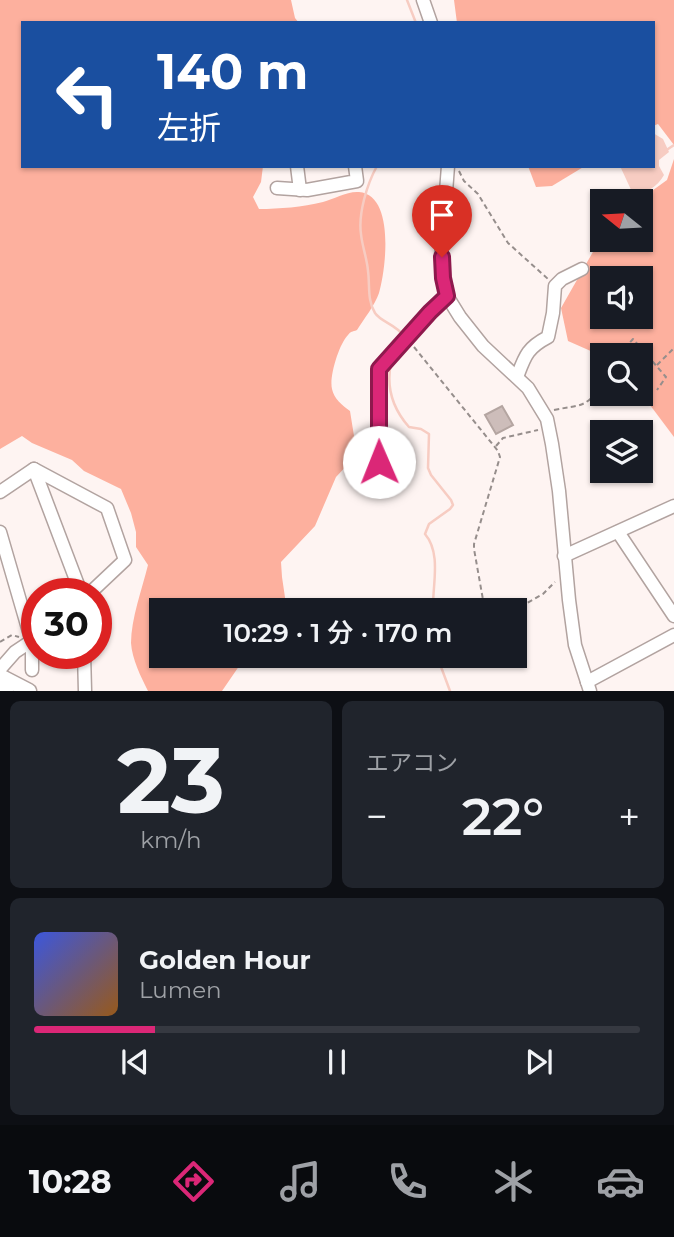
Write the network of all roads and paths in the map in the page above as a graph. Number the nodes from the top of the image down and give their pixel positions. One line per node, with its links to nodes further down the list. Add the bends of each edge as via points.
1 (423, 0): 2 (street)
2 (430, 21)
3 (297, 168): 8 (street)
4 (355, 168): 8 (street, via 357,181)
5 (448, 168): 11 (street, via 442,257)
6 (459, 168): 10 (path, via 508,243)
7 (277, 188): 8 (street)
8 (300, 190)
9 (582, 269): 10 (street)
10 (555, 286): 16 (street, via 548,337 525,354)
11 (447, 296): 12 (street); 16 (street, via 483,346)
12 (404, 341): 21 (path); 22 (street, via 379,369)
13 (674, 348): 15 (path)
14 (653, 362): 15 (path)
15 (657, 366): 17 (path, via 666,377)
16 (517, 377): 19 (street)
17 (657, 390)
18 (590, 401): 19 (path)
19 (543, 412): 20 (street)
20 (549, 428): 21 (path, via 503,438); 28 (street)
21 (495, 447): 32 (path, via 500,457 474,550)
22 (379, 462)
23 (34, 469): 24 (street); 30 (street); 31 (street, via 107,508 125,559)
24 (0, 492)
25 (673, 509): 26 (street)
26 (618, 531): 28 (street); 35 (street)
27 (0, 532): 34 (street)
28 (564, 556): 29 (street)
29 (566, 575): 33 (path); 43 (street, via 575,645)
30 (74, 578)
31 (105, 578)
32 (483, 598)
33 (527, 603)
34 (21, 607)
35 (674, 616)
36 (674, 635): 43 (street)
37 (21, 639): 38 (path, via 12,635)
38 (0, 642)
39 (21, 648): 40 (street)
40 (0, 669)
41 (84, 669): 47 (street)
42 (0, 676): 46 (main road)
43 (588, 687)
44 (0, 688): 45 (main road)
45 (6, 691)
46 (29, 691)
47 (85, 691)

